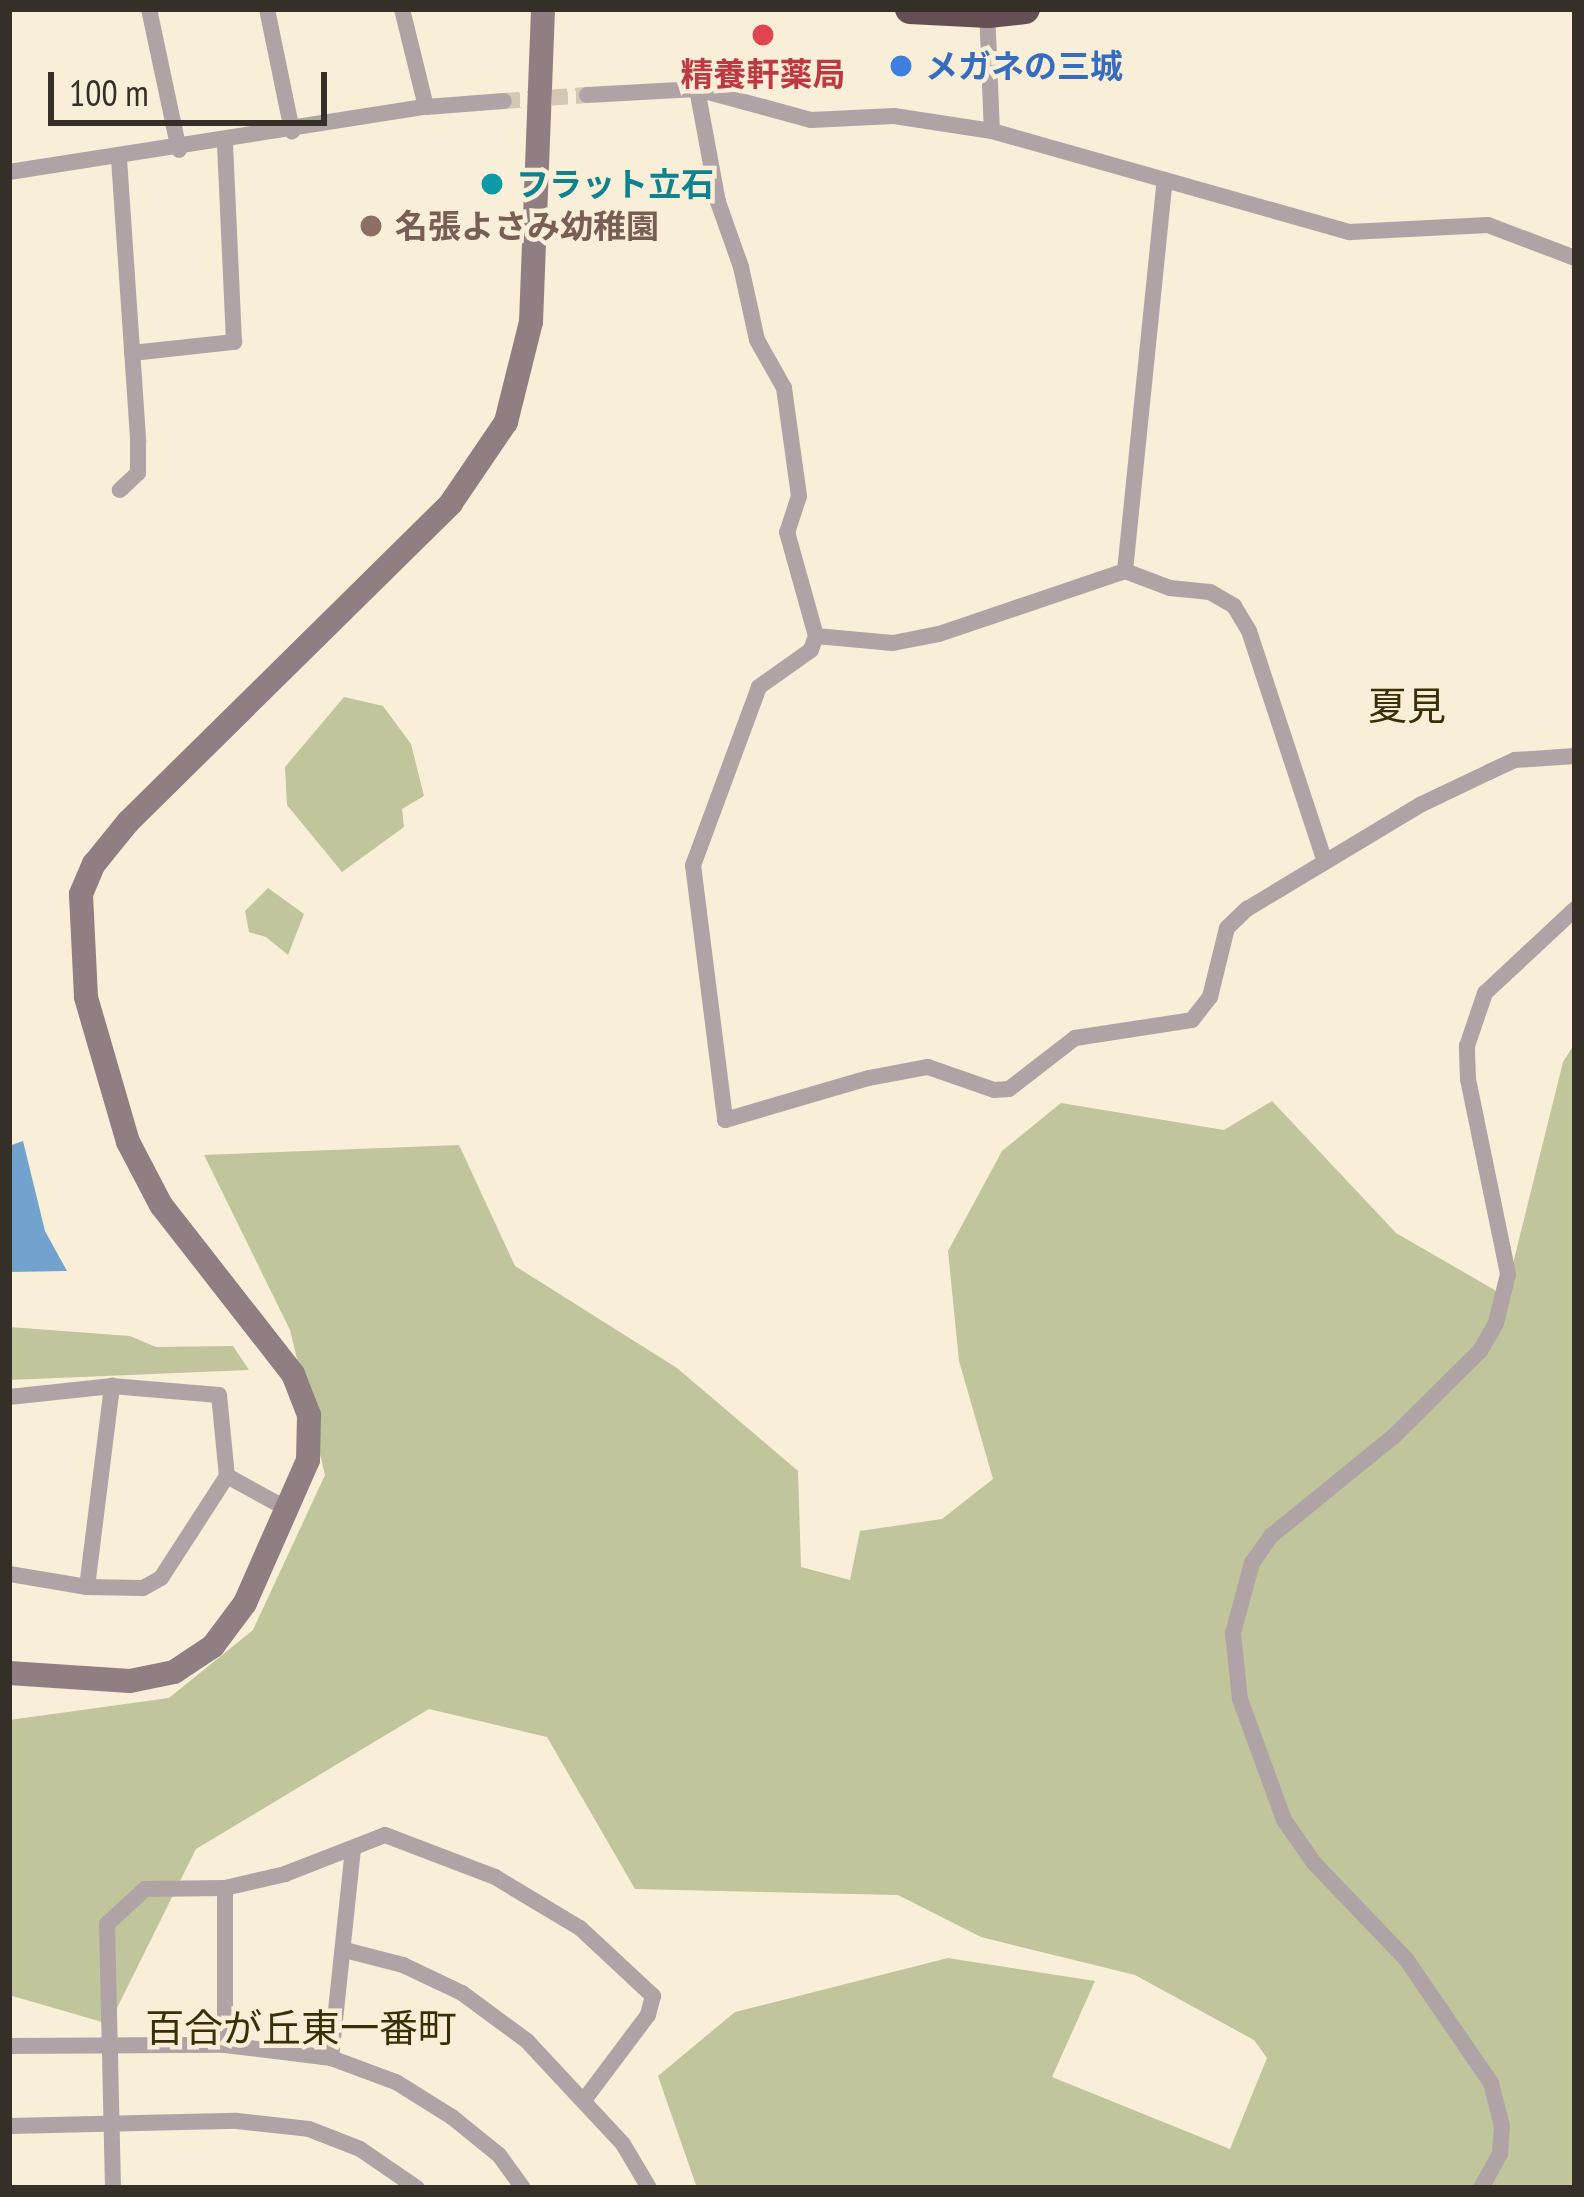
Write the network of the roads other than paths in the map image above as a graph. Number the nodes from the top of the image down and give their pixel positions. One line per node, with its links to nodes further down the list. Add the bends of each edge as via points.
1 (149, 9): 15 (street)
2 (267, 9): 12 (street)
3 (402, 9): 11 (street)
4 (543, 9): 30 (street, via 531,322 506,422 451,503 128,822 81,894 86,997 128,1142 161,1205 293,1374 309,1414 308,1460)
5 (910, 9): 7 (highway)
6 (1025, 9): 7 (highway)
7 (988, 11): 13 (street)
8 (697, 88): 9 (street); 13 (street, via 811,120 894,116); 23 (street, via 757,340 784,388 799,496 787,532)
9 (587, 94)
10 (504, 100): 11 (street)
11 (426, 107): 12 (street)
12 (292, 131): 14 (street)
13 (992, 131): 18 (street)
14 (225, 142): 15 (street); 20 (street, via 234,342)
15 (179, 150): 16 (street)
16 (118, 159): 17 (street); 20 (street)
17 (9, 172)
18 (1165, 180): 19 (street, via 1350,232 1488,225); 22 (street)
19 (1575, 259)
20 (132, 352): 21 (street, via 138,473)
21 (120, 490)
22 (1125, 571): 23 (street, via 939,634 893,643); 25 (street, via 1234,606)
23 (816, 636): 25 (street, via 811,650 759,687 693,865 725,1120 928,1067 1009,1089 1075,1038 1192,1020 1210,998 1227,928)
24 (1575, 756): 25 (street, via 1515,760)
25 (1325, 862)
26 (1575, 909): 48 (street, via 1485,993 1467,1046 1508,1274 1496,1323 1480,1351 1394,1436 1271,1536 1252,1563 1233,1633 1240,1699 1283,1820 1406,1959 1491,2083 1500,2154)
27 (112, 1386): 28 (street); 29 (street, via 219,1395); 32 (street)
28 (9, 1396)
29 (227, 1477): 30 (street); 32 (street, via 161,1578 143,1588)
30 (289, 1510): 33 (street, via 245,1604 213,1646 174,1672 130,1681)
31 (9, 1574): 32 (street)
32 (86, 1587)
33 (9, 1673)
34 (353, 1849): 35 (street); 36 (street); 41 (street, via 385,1835 495,1877 580,1928 653,1996)
35 (225, 1888): 37 (street); 39 (street, via 146,1889 107,1924)
36 (345, 1950): 40 (street); 41 (street, via 462,1993)
37 (226, 2045): 39 (street); 40 (street)
38 (9, 2046): 39 (street)
39 (110, 2048): 42 (street)
40 (331, 2058): 46 (street, via 396,2082 452,2117 499,2155)
41 (586, 2099): 47 (street)
42 (110, 2124): 43 (street); 44 (street); 45 (street, via 237,2121 309,2129 360,2149)
43 (9, 2126)
44 (113, 2188)
45 (417, 2188)
46 (523, 2188)
47 (649, 2188)
48 (1481, 2188)

